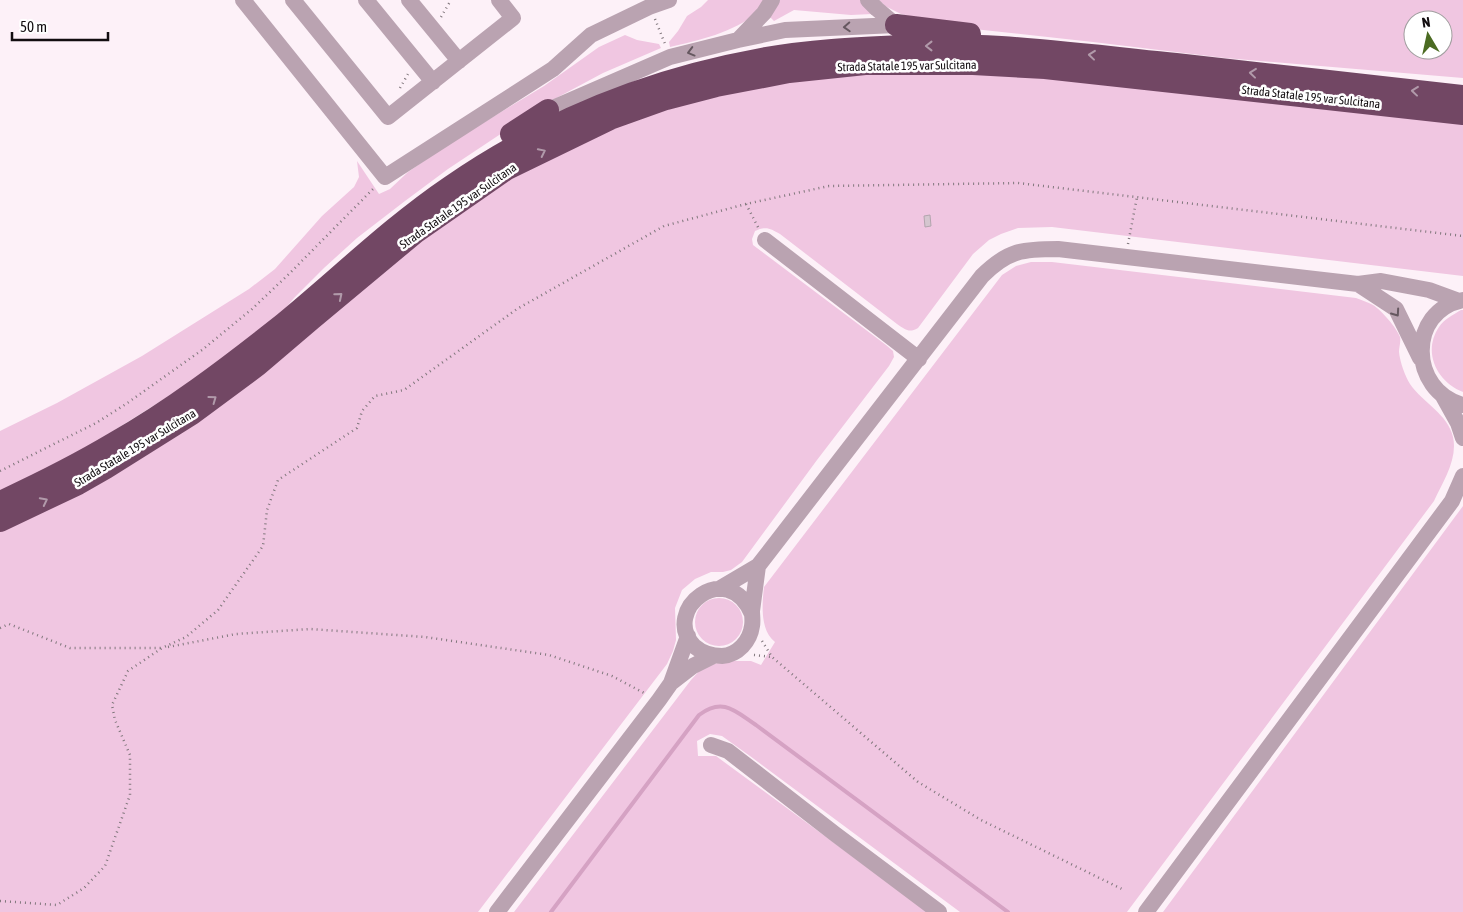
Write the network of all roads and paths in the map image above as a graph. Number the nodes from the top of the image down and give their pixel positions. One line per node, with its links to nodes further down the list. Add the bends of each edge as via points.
1 (243, 0): 19 (street)
2 (293, 0): 15 (street, via 388,118)
3 (366, 0): 15 (street)
4 (410, 0): 14 (street)
5 (498, 0): 14 (street, via 513,18)
6 (669, 0): 9 (street)
7 (772, 0): 11 (street)
8 (868, 0): 10 (street)
9 (648, 3): 13 (path); 19 (street, via 592,35 553,69)
10 (896, 25): 11 (street, one-way to 11, via 786,30); 12 (highway, via 983,35)
11 (738, 40): 13 (street, one-way to 13)
12 (997, 46): 16 (highway, Strada Statale 195 var Sulcitana, one-way to 12); 22 (highway, Strada Statale 195 var Sulcitana, one-way to 22, via 867,47 818,51 762,59 656,84 605,103 507,151)
13 (670, 57): 17 (street)
14 (459, 61): 15 (street)
15 (433, 82)
16 (1463, 96)
17 (548, 110): 22 (highway, via 438,183 416,200)
18 (1463, 114): 36 (highway, Strada Statale 195 var Sulcitana, one-way to 18, via 78,484 192,414 258,365 414,234 507,169 610,119 666,99 788,72 865,64 973,64 1045,68)
19 (385, 177): 33 (path, via 252,309 202,350 96,424)
20 (1137, 197): 21 (path, via 1018,183 829,186); 23 (path); 25 (path)
21 (746, 204): 24 (path); 42 (path, via 664,226 517,309 404,390 375,396 362,411 357,428 278,480 267,510 263,546 218,610 186,637)
22 (408, 218): 35 (highway, Strada Statale 195 var Sulcitana, via 220,374 115,443)
23 (1463, 236)
24 (765, 240): 28 (street)
25 (1126, 257): 26 (street); 28 (street, via 1058,249 1033,249 1012,254 996,262 982,276)
26 (1358, 284): 27 (street, via 1381,281); 29 (street, one-way to 29, via 1396,309)
27 (1461, 300): 29 (street, via 1440,312 1429,325 1422,340)
28 (919, 359): 37 (street)
29 (1422, 362): 30 (street, via 1429,381)
30 (1443, 396): 31 (street); 32 (street)
31 (1463, 405)
32 (1463, 438)
33 (0, 471)
34 (1463, 476): 52 (street, via 1452,501)
35 (0, 502)
36 (0, 521)
37 (758, 566): 38 (street); 39 (street)
38 (719, 589): 39 (street, via 740,596); 41 (street, via 698,596 691,604 686,614)
39 (752, 614): 43 (street, via 753,625 744,645 730,654)
40 (0, 628): 42 (path, via 9,624 70,648)
41 (688, 636): 43 (street, via 694,645); 45 (street)
42 (162, 648): 46 (path, via 236,634 310,629 425,637 549,655 612,676); 49 (path, via 128,672 112,705 130,755 130,795 105,866 84,888 57,905)
43 (713, 656): 45 (street)
44 (772, 657): 48 (path, via 918,782 981,820)
45 (671, 683): 46 (street)
46 (659, 700): 50 (street)
47 (711, 746): 51 (street, via 728,751)
48 (1124, 890)
49 (0, 901)
50 (497, 912)
51 (939, 912)
52 (1146, 912)

